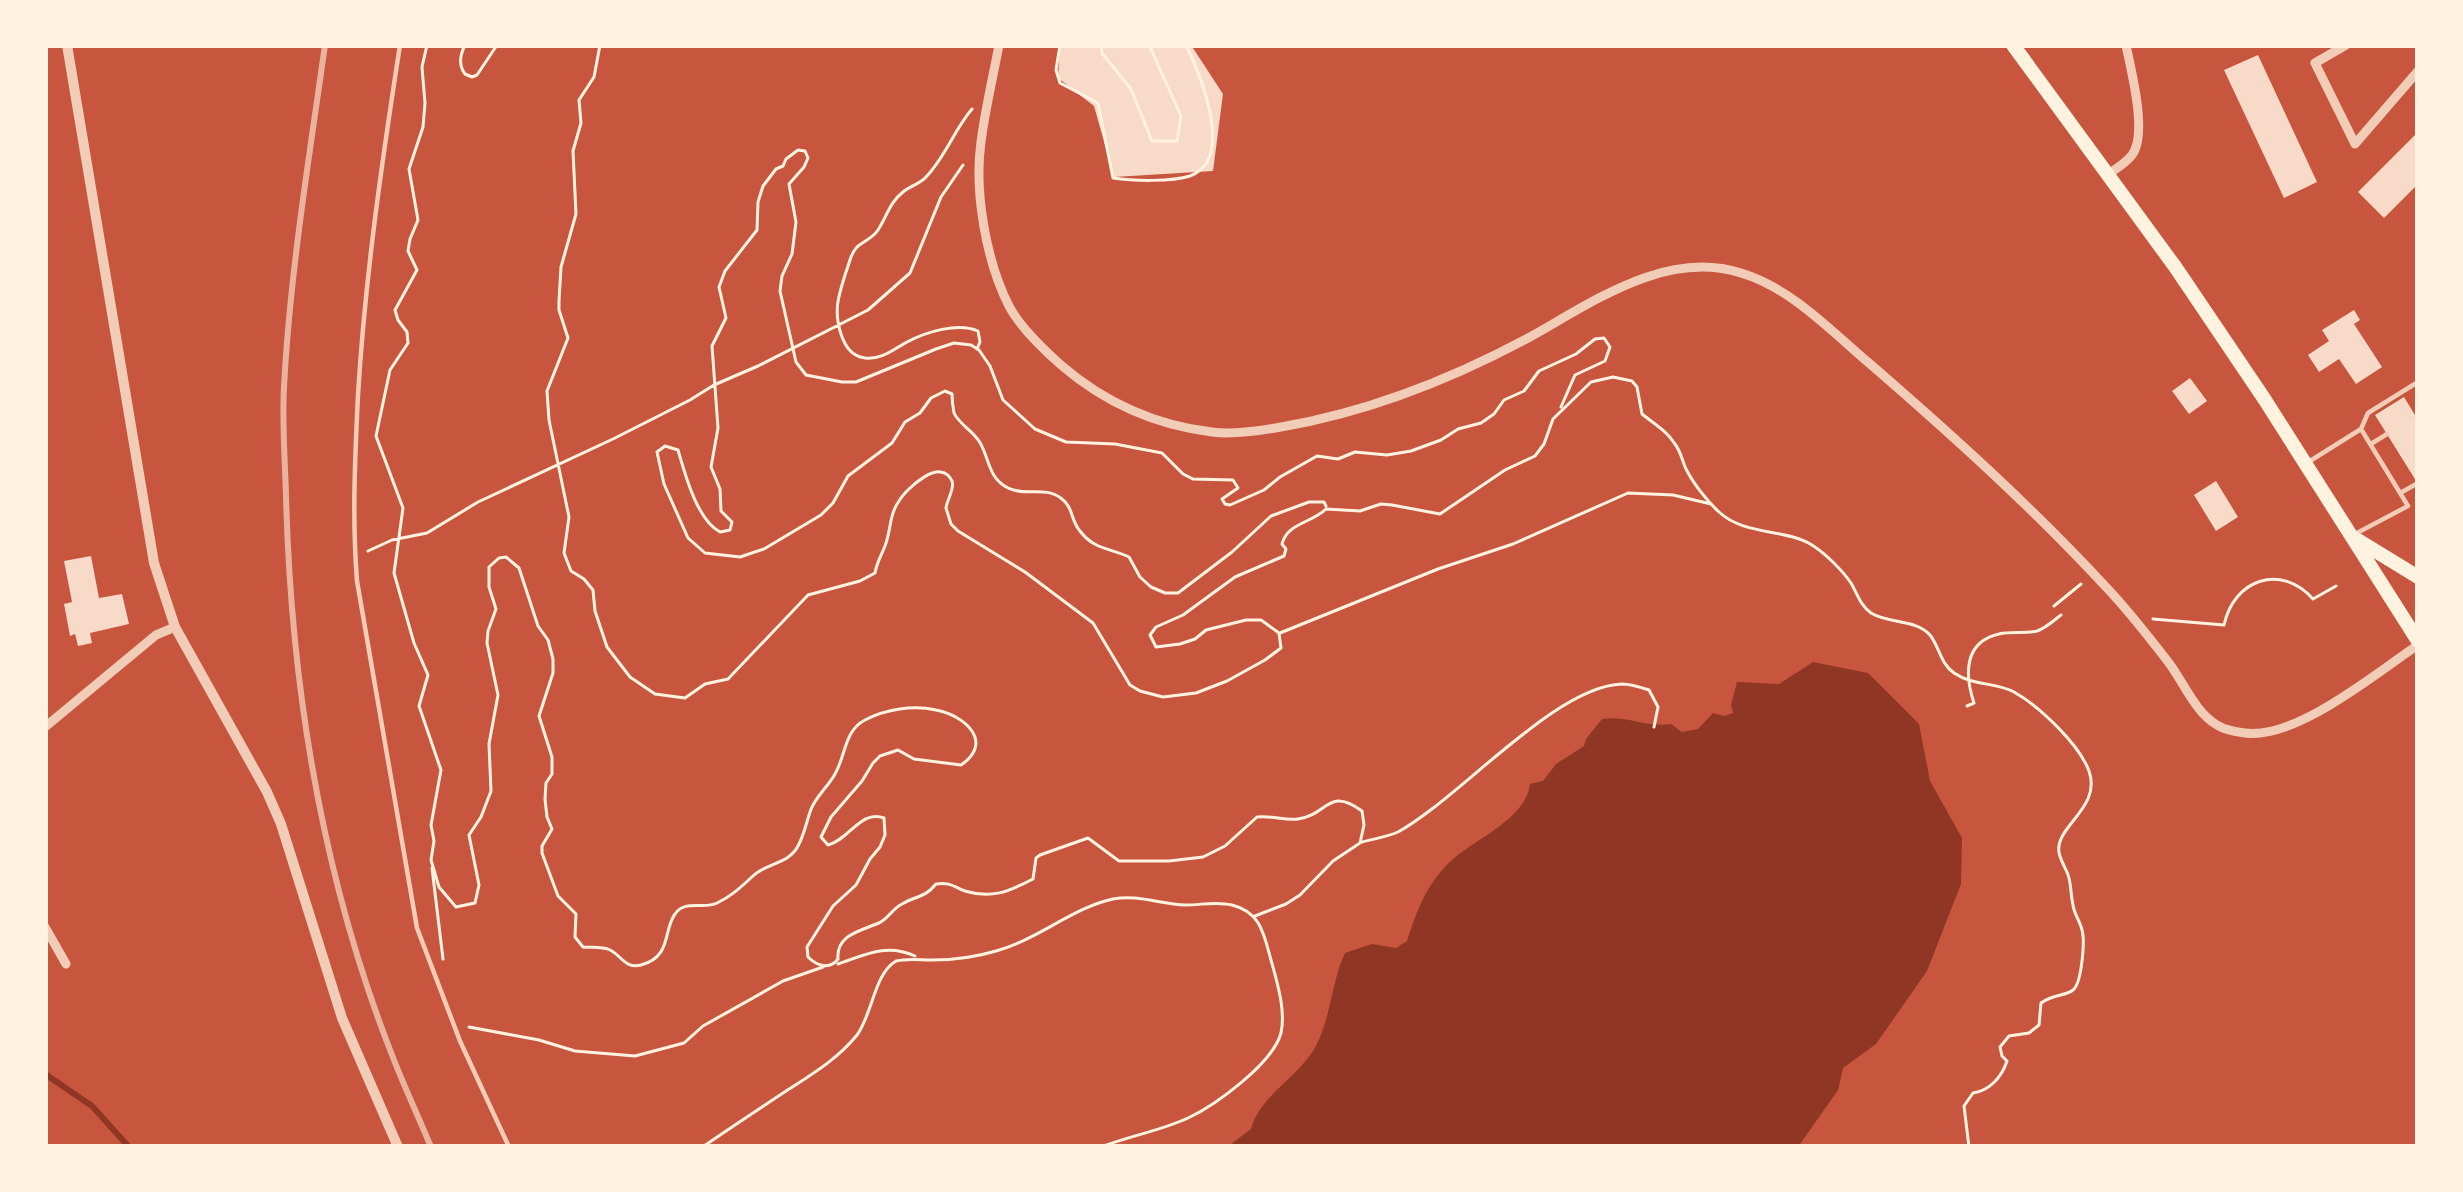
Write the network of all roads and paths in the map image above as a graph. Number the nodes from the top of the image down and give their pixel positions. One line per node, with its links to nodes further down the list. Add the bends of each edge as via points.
1 (67, 45): 45 (street, via 154,563)
2 (400, 45): 38 (lane, via 367,274)
3 (427, 45): 37 (path, via 423,127 409,169 418,220 408,251 417,270 395,310 408,343 391,370 376,432 402,502)
4 (465, 45): 5 (path, via 460,66 472,77)
5 (497, 45)
6 (600, 45): 28 (path, via 578,107 572,159 576,214 559,302 568,338 547,391)
7 (999, 45): 16 (street)
8 (1060, 45): 11 (path, via 1060,83 1097,103 1113,178 1129,180 1187,177 1211,151 1207,93)
9 (1101, 45): 10 (path, via 1152,141 1177,141 1181,116)
10 (1149, 45)
11 (1186, 45)
12 (2012, 45): 18 (highway)
13 (2126, 45): 18 (street, via 2138,140)
14 (2346, 45): 15 (street, via 2315,63 2355,144)
15 (2418, 71)
16 (992, 84): 17 (street); 19 (path, via 925,180 904,191 852,252)
17 (980, 146): 19 (path, via 941,197 910,272 868,310); 47 (street, via 984,224 1010,308 1090,390 1174,426 1261,430 1365,407 1486,361 1636,281 1708,265 1778,289 1942,427 2107,587 2216,725 2264,734 2290,726)
18 (2108, 174): 29 (highway)
19 (838, 324): 20 (path); 21 (path, via 848,349 868,358 954,328 978,331)
20 (792, 348): 21 (path, via 806,375 842,382 954,344); 23 (path); 23 (path, via 780,281 796,222 789,184 807,161 802,150 763,186 757,230 721,278 725,318 712,346)
21 (977, 349): 24 (path, via 1003,400 1035,429 1066,442 1162,453 1193,479 1233,480 1238,488 1222,500 1230,505 1317,456 1411,452 1481,423 1540,371 1604,338 1609,355 1575,376)
22 (2418, 382): 25 (lane, via 2368,413)
23 (714, 385): 28 (path); 34 (path, via 711,470 730,530 716,530 703,517 678,450 657,452 685,533 705,553 752,555 799,530 945,391 1000,483 1056,494 1084,536 1129,557 1145,583 1165,593 1206,573 1270,516 1315,501)
24 (1562, 409): 32 (path, via 1602,377 1632,381 1642,414 1671,437); 34 (path, via 1535,456 1440,514 1381,504)
25 (2361, 429): 27 (lane); 29 (lane)
26 (2387, 434): 27 (lane)
27 (2371, 444): 31 (lane)
28 (559, 464): 37 (path, via 427,533); 46 (path, via 569,518 566,563 593,590 598,625 623,671 666,697 685,698 728,679 808,595 873,575 896,503 934,472 952,481 946,508 954,528 1083,614 1140,691 1176,697 1228,680 1281,648)
29 (2305, 464): 36 (highway)
30 (2417, 483): 31 (lane)
31 (2401, 493): 33 (lane)
32 (1711, 504): 46 (path, via 1628,493); 48 (path, via 1735,523 1811,544 1869,611 1926,631 1947,667)
33 (2408, 506): 35 (lane); 36 (lane)
34 (1326, 509): 46 (path, via 1286,534 1285,556 1235,577 1150,635 1163,647 1246,620)
35 (2418, 512)
36 (2350, 536): 39 (highway); 47 (highway)
37 (399, 538): 38 (path); 53 (path, via 394,573 428,675 419,706 441,770)
38 (355, 553): 60 (lane, via 417,928)
39 (2418, 577)
40 (2085, 581): 42 (path)
41 (2336, 586): 44 (path, via 2314,599 2295,583 2268,580 2240,592 2224,625)
42 (2054, 606)
43 (2061, 615): 48 (path, via 2042,630 1982,641 1969,658)
44 (2164, 620)
45 (175, 627): 50 (street); 62 (street, via 274,808 342,1018)
46 (1279, 633)
47 (2418, 643)
48 (1968, 681): 49 (path, via 1974,703); 65 (path, via 2012,691 2047,716 2084,761 2092,788 2059,853 2084,939 2081,978 2075,989 2041,1003 2029,1034 2009,1036 2000,1047 2007,1061 2000,1077 1964,1106)
49 (1967, 706)
50 (45, 727)
51 (1654, 727): 52 (path, via 1658,706 1649,689 1601,688 1564,706 1395,833)
52 (1360, 843): 54 (path, via 1300,895); 59 (path, via 1364,816 1343,800 1296,819 1257,817 1203,857 1119,861 1088,838 1078,840 1040,855 1033,880 1006,893 989,897 936,884 841,941)
53 (431, 860): 57 (path); 59 (path, via 456,907 475,903 469,835 491,791 498,695 487,643 496,609 489,567 506,557 519,568 553,659 539,716 552,757 545,799 553,829 542,853 558,896 576,914 580,945 609,950 630,965 657,957 680,909 718,903 794,852 859,723 905,708 936,710 970,727 975,747 966,762 884,754 829,819 821,837 828,845 869,815 884,818 886,830 807,947 810,959)
54 (1256, 916): 56 (path, via 1230,904 1112,899 1008,948); 64 (path, via 1281,1006 1280,1036 1267,1058 1189,1118)
55 (45, 928): 58 (street)
56 (919, 958): 59 (path, via 880,950); 61 (path, via 888,966 861,1030 838,1055)
57 (443, 962)
58 (66, 964)
59 (830, 965): 60 (path, via 783,981 684,1042 634,1056)
60 (455, 1026): 63 (lane)
61 (704, 1146)
62 (398, 1147)
63 (509, 1147)
64 (1101, 1147)
65 (1969, 1147)

